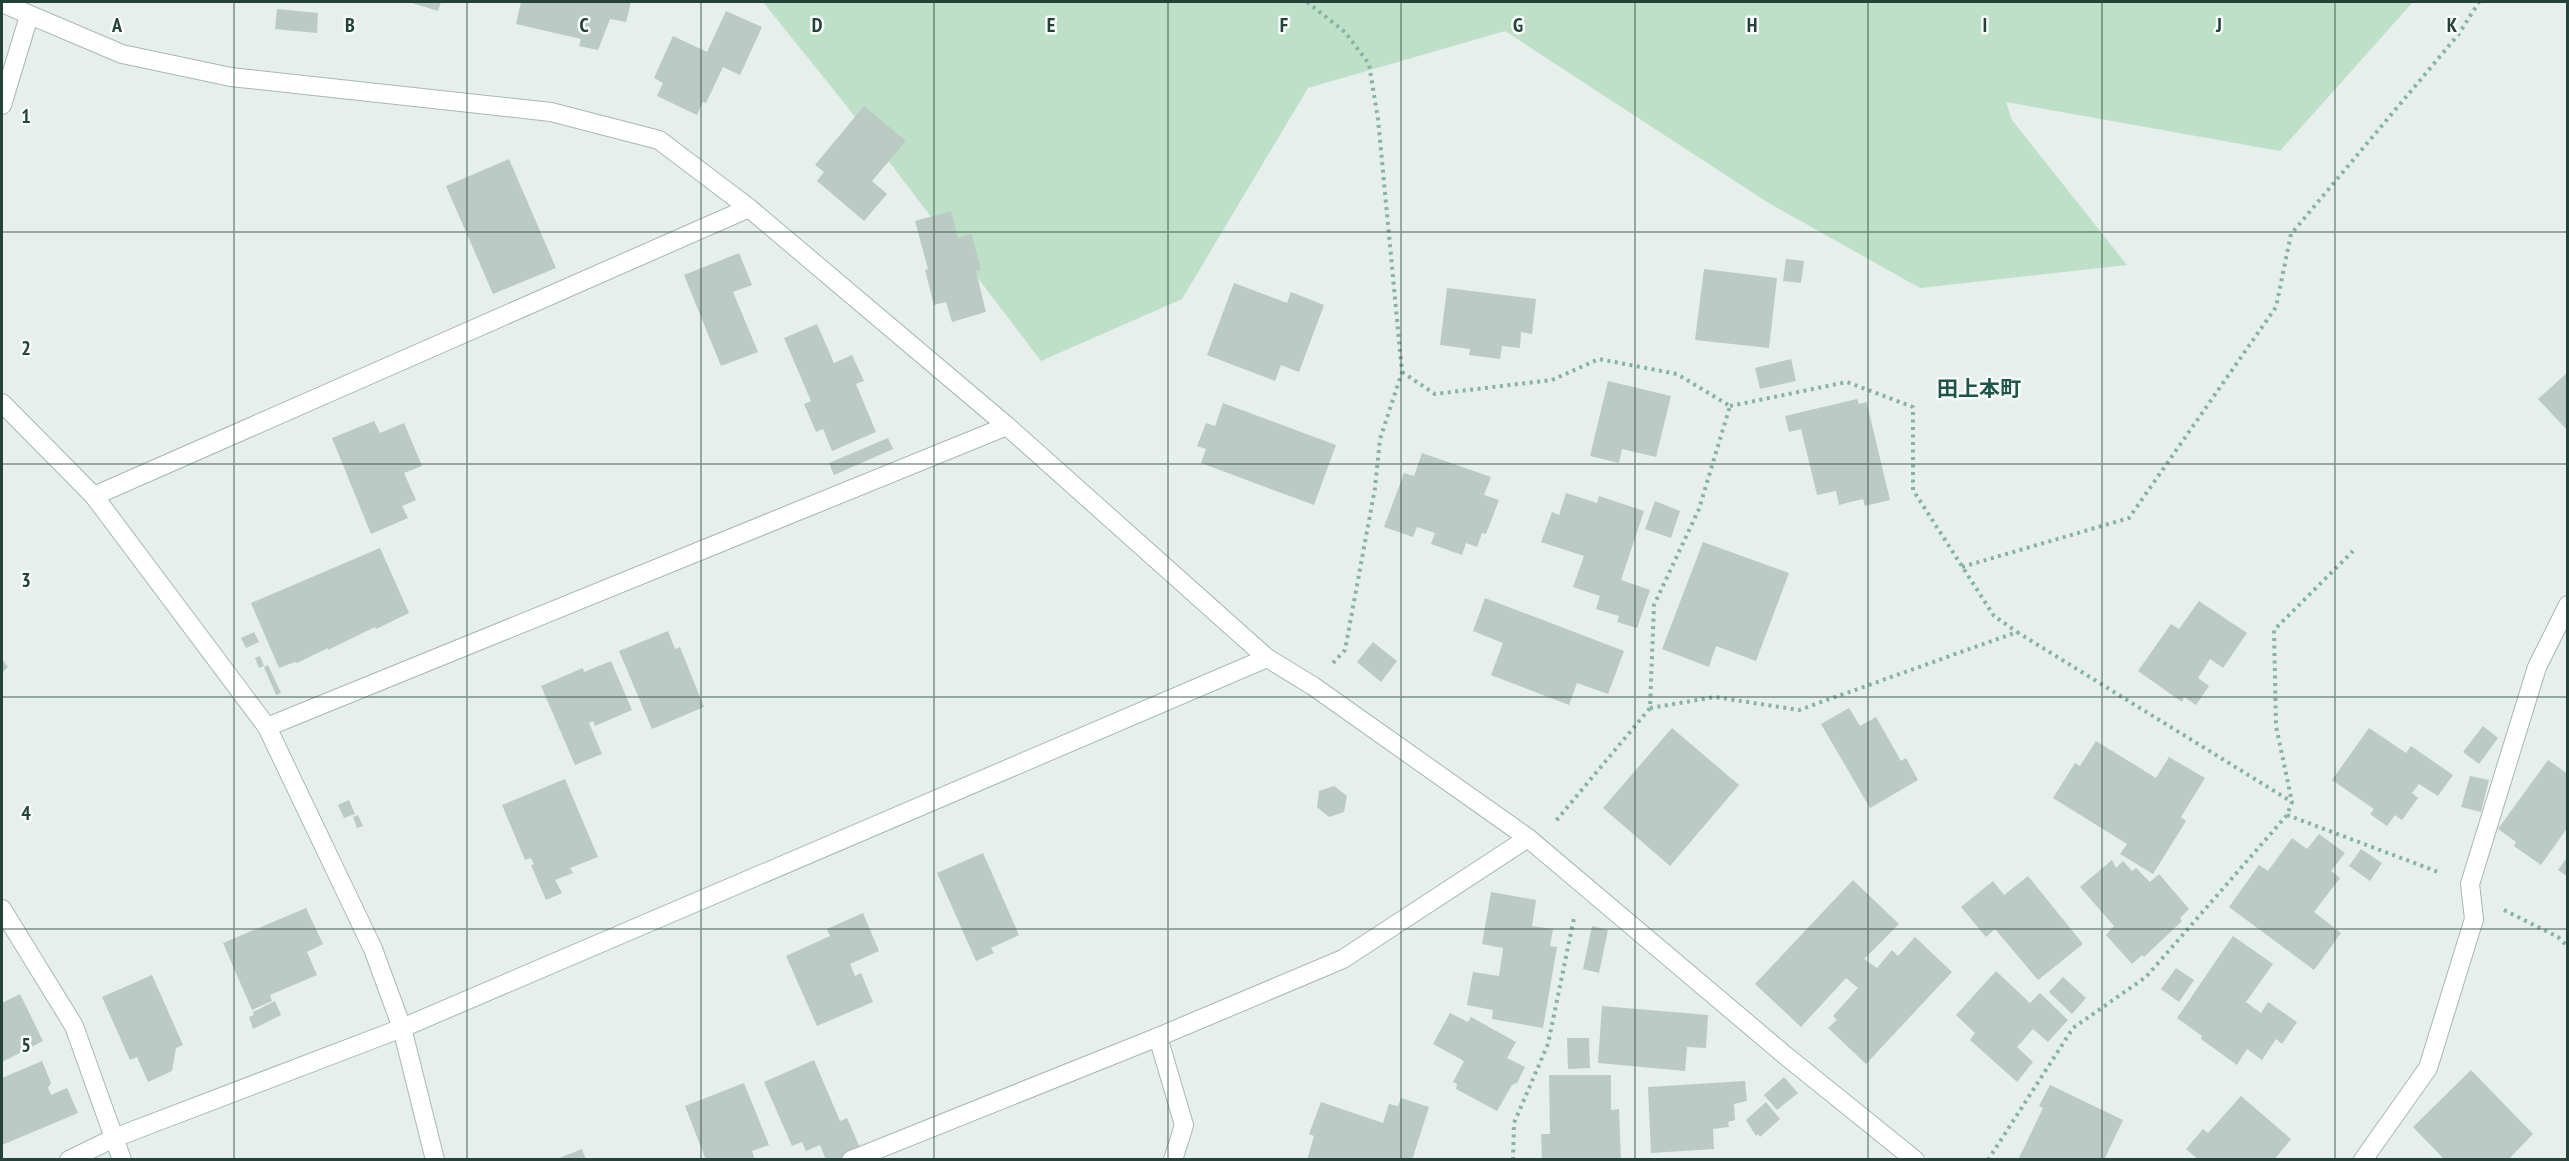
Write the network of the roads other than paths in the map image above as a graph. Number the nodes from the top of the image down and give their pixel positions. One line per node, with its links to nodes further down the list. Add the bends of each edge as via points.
1 (2, 3): 2 (street)
2 (29, 16): 3 (street); 4 (street, via 122,54 231,77 551,112 659,140)
3 (2, 105)
4 (748, 208): 6 (street); 7 (street)
5 (2, 403): 7 (street)
6 (1007, 426): 9 (street); 10 (street)
7 (94, 496): 10 (street)
8 (2568, 606): 22 (street, via 2537,667 2470,884 2475,919 2428,1068)
9 (1267, 658): 11 (street); 13 (street)
10 (267, 726): 13 (street, via 373,949)
11 (1527, 838): 14 (street, via 1343,959); 21 (street)
12 (2, 909): 15 (street, via 74,1026)
13 (402, 1028): 15 (street); 18 (street)
14 (1158, 1037): 19 (street); 20 (street, via 1184,1125)
15 (114, 1138): 16 (street); 17 (street)
16 (69, 1160)
17 (122, 1160)
18 (435, 1160)
19 (851, 1160)
20 (1173, 1160)
21 (1915, 1160)
22 (2363, 1160)

